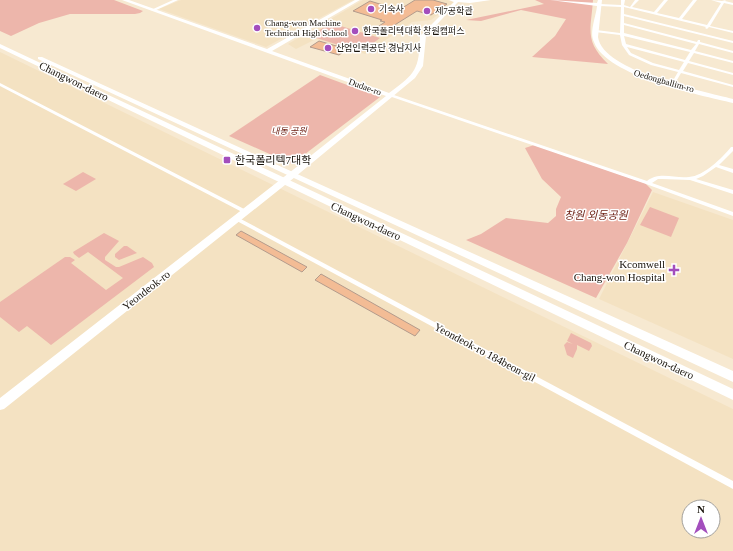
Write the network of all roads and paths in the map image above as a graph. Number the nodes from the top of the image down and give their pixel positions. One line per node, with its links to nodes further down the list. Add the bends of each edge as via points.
1 (124, 0): 18 (street, Dudae-ro)
2 (176, 0): 18 (street)
3 (358, 0): 33 (street)
4 (450, 0): 12 (street)
5 (489, 0): 12 (street)
6 (552, 0): 14 (street)
7 (623, 0): 16 (street)
8 (637, 0): 17 (street)
9 (666, 0): 19 (street)
10 (695, 0): 21 (street)
11 (713, 0): 13 (street)
12 (457, 1): 43 (street, via 423,36 421,68)
13 (724, 1): 15 (street); 23 (street)
14 (600, 3): 16 (street); 24 (street, Oedongballim-ro)
15 (733, 4)
16 (623, 6): 17 (street); 20 (street)
17 (630, 8): 19 (street)
18 (153, 10): 33 (street, Dudae-ro)
19 (655, 13): 21 (street)
20 (623, 15): 22 (street); 27 (street)
21 (680, 19): 23 (street)
22 (623, 24): 26 (street); 30 (street)
23 (708, 26): 25 (street); 27 (street)
24 (596, 31): 26 (street); 41 (street, Oedongballim-ro, via 598,48 611,60 631,72)
25 (733, 32)
26 (622, 34): 31 (street); 34 (street)
27 (703, 34): 29 (street); 30 (street)
28 (0, 39): 48 (main road, Changwon-daero)
29 (733, 42)
30 (698, 43): 34 (street); 35 (street)
31 (624, 45): 36 (street); 38 (street, via 630,54 640,60)
32 (0, 46): 48 (main road, Changwon-daero)
33 (268, 51): 43 (street, Dudae-ro)
34 (692, 52): 36 (street); 37 (street)
35 (733, 52)
36 (686, 62): 38 (street); 39 (street)
37 (733, 62)
38 (680, 72): 41 (street); 42 (street)
39 (733, 74)
40 (0, 84): 52 (street)
41 (673, 84): 44 (street, Oedongballim-ro)
42 (733, 86)
43 (390, 96): 48 (street, Dudae-ro); 50 (street)
44 (733, 101)
45 (732, 151): 46 (street)
46 (716, 166): 47 (street); 49 (street)
47 (733, 171)
48 (288, 178): 52 (street, Yeondeok-ro); 55 (main road, Changwon-daero); 56 (main road, Changwon-daero)
49 (691, 179): 50 (street, via 658,177 652,178); 51 (street)
50 (648, 183): 53 (street)
51 (733, 192)
52 (246, 212): 54 (street, Yeondeok-ro)
53 (733, 214)
54 (237, 219): 57 (street, Yeondeok-ro); 58 (street, Yeondeok-ro 184beon-gil)
55 (733, 377)
56 (733, 395)
57 (0, 405)
58 (733, 485)

